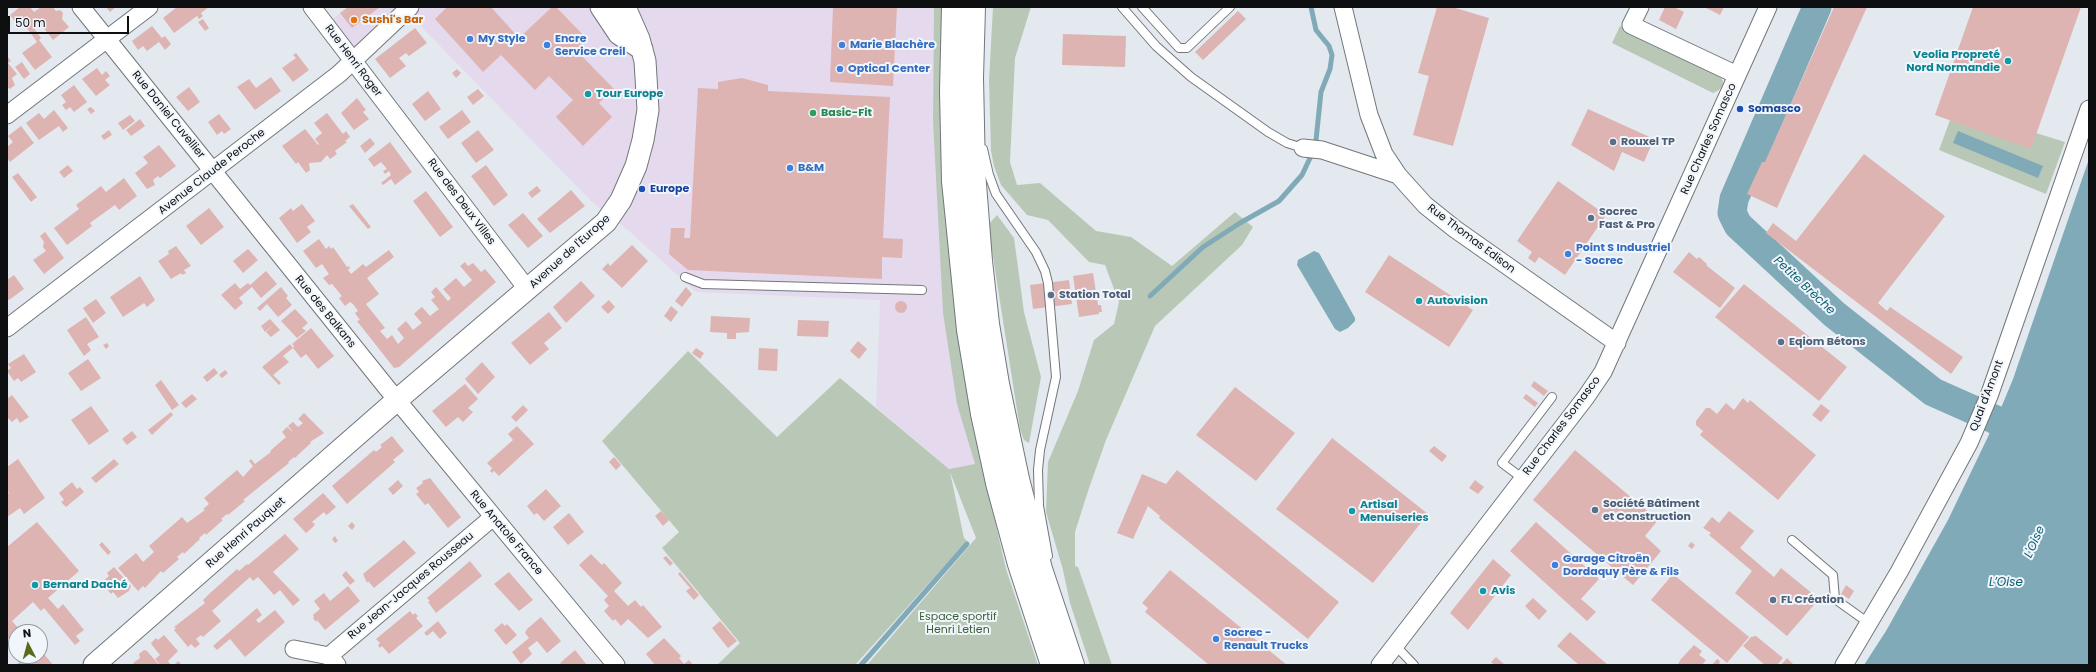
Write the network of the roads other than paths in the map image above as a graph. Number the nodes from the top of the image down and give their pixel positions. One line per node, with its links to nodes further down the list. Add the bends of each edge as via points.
1 (81, 7): 15 (street, Rue Daniel Cuvellier)
2 (149, 7): 15 (street)
3 (312, 7): 17 (street, Rue Henri Roger)
4 (410, 7): 17 (street, Avenue Claude Peroche)
5 (601, 7): 16 (street, via 619,34)
6 (625, 7): 16 (street, Avenue de l'Europe)
7 (953, 7): 44 (highway, via 953,181 968,330 997,483 1018,564)
8 (974, 7): 19 (highway)
9 (1122, 7): 23 (lane, via 1137,29 1191,77 1268,132)
10 (1142, 7): 11 (lane, via 1179,48 1187,48)
11 (1230, 7)
12 (1343, 7): 25 (street, Rue Thomas Edison, via 1369,115 1384,154)
13 (1640, 7): 18 (street, via 1631,25)
14 (1768, 7): 18 (street, Rue Charles Somasco)
15 (107, 39): 22 (street); 24 (street, Rue Daniel Cuvellier)
16 (642, 49): 28 (street, Avenue de l'Europe, via 648,110 644,140 624,193 606,222)
17 (354, 62): 21 (street, Rue Henri Roger); 24 (street, Avenue Claude Peroche)
18 (1737, 75): 31 (street, Rue Charles Somasco)
19 (972, 78): 38 (highway, via 978,231 984,293 998,384 1010,447 1033,539); 38 (lane, via 983,149 992,185 1036,252 1048,283 1056,376 1040,450 1038,479 1040,506)
20 (2089, 109): 37 (street, Quai d'Amont, via 1989,396 1975,429)
21 (393, 114): 28 (street, Rue des Deux Villes)
22 (7, 115)
23 (1303, 148): 25 (street, via 1322,150)
24 (213, 171): 26 (street, Rue Daniel Cuvellier); 30 (street, Avenue Claude Peroche)
25 (1398, 175): 31 (street, Rue Thomas Edison, via 1425,205 1455,229)
26 (254, 223): 33 (street, Rue des Balkans)
27 (685, 277): 29 (lane, via 703,284)
28 (528, 290): 33 (street, Avenue de l'Europe)
29 (922, 290)
30 (7, 328)
31 (1617, 343): 34 (street, Rue Charles Somasco, via 1586,397)
32 (1552, 397): 34 (lane, via 1502,463)
33 (396, 400): 35 (street, Rue Anatole France); 42 (street, Rue Henri Pauquet)
34 (1522, 478): 39 (street, Rue Charles Somasco)
35 (493, 517): 41 (street, Rue Jean-Jacques Rousseau); 43 (street, Rue Anatole France)
36 (1792, 540): 37 (lane, via 1833,575 1835,599)
37 (1870, 624): 48 (street, Quai d'Amont)
38 (1062, 633): 45 (highway)
39 (1395, 645): 46 (street, Rue Charles Somasco); 47 (lane)
40 (294, 649): 41 (street, Rue Jean-Jacques Rousseau)
41 (333, 660)
42 (94, 665)
43 (616, 665)
44 (1052, 665)
45 (1073, 665)
46 (1380, 665)
47 (1414, 665)
48 (1844, 665)

